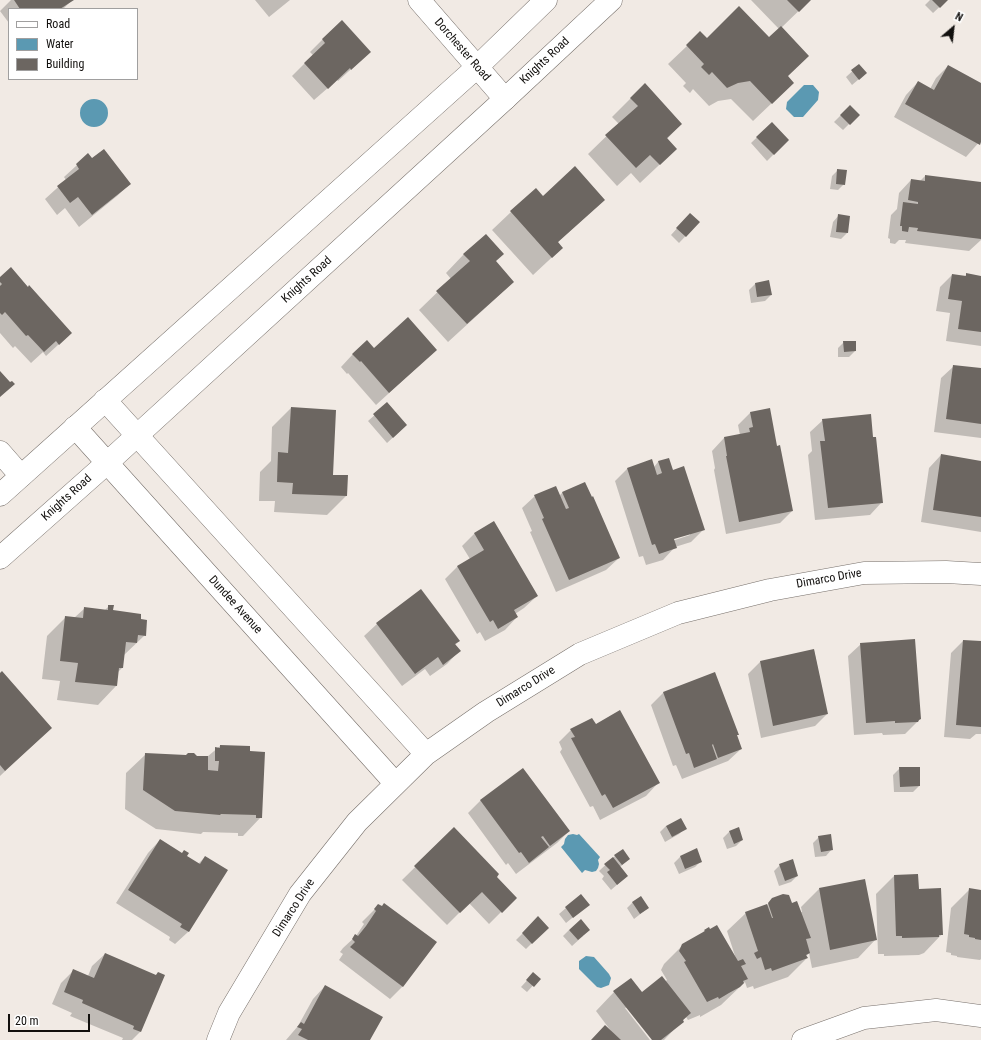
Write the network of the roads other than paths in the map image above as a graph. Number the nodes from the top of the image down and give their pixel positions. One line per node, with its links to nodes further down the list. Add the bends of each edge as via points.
1 (419, 0): 4 (street, Dorchester Road)
2 (546, 0): 4 (street)
3 (611, 0): 5 (street, Knights Road)
4 (476, 68): 5 (street, Dorchester Road); 6 (street)
5 (505, 100): 8 (street, Knights Road)
6 (105, 400): 7 (street); 8 (street)
7 (75, 427): 10 (street, Dundee Avenue); 11 (street)
8 (137, 435): 10 (street, Knights Road); 15 (street)
9 (0, 452): 11 (street)
10 (107, 463): 13 (street, Knights Road); 16 (street, Dundee Avenue)
11 (21, 476): 12 (street)
12 (0, 495)
13 (0, 558)
14 (981, 574): 15 (street, Dimarco Drive, via 864,573 770,590 678,613 580,654 486,712)
15 (426, 754): 16 (street, Dimarco Drive)
16 (395, 783): 18 (street, Dimarco Drive, via 357,822 300,894 229,1013)
17 (981, 1016): 19 (street, via 936,1010 864,1018)
18 (218, 1040)
19 (803, 1040)

